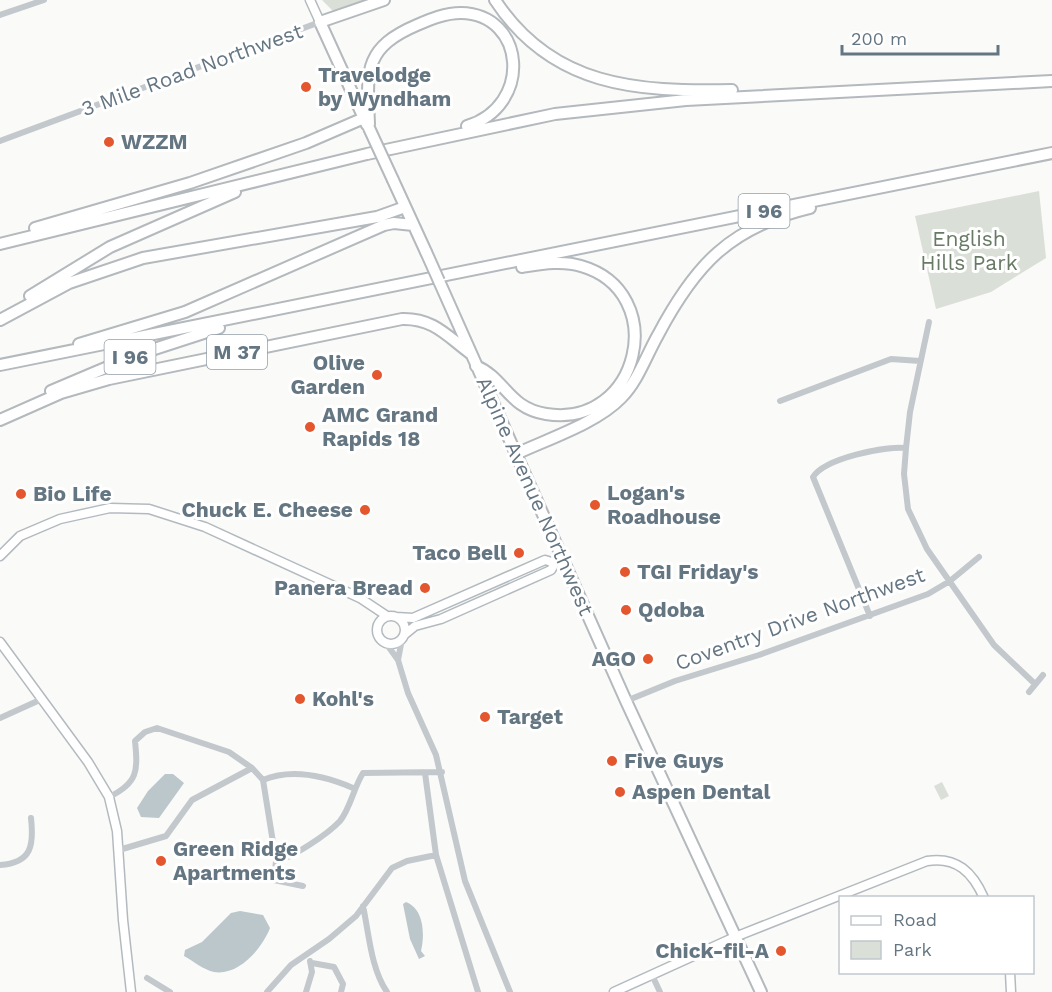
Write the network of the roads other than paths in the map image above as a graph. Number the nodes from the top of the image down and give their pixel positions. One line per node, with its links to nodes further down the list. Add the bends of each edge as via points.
1 (44, 0): 5 (street)
2 (310, 0): 6 (street, Alpine Avenue Northwest)
3 (384, 0): 6 (highway, 3 Mile Road Northwest)
4 (495, 0): 8 (highway, via 538,49 573,69 616,84 659,91 788,89)
5 (0, 15)
6 (320, 22): 9 (highway, Alpine Avenue Northwest); 11 (street, 3 Mile Road Northwest)
7 (1052, 81): 8 (highway)
8 (819, 93): 10 (highway, via 603,107)
9 (366, 123): 10 (highway, M 37, via 367,72 380,47 400,32 428,20 462,13 476,16 490,22 506,39 514,61 512,85 489,116); 15 (highway, Alpine Avenue Northwest / M 37, bridge); 18 (highway, via 190,183)
10 (435, 139): 13 (highway)
11 (0, 141)
12 (1052, 153): 14 (highway, I 96)
13 (274, 177): 19 (highway); 22 (highway, via 110,247)
14 (903, 183): 20 (highway, I 96); 32 (highway, via 779,217 731,241 703,265 682,291 635,380 620,400 596,417)
15 (405, 207): 16 (highway); 17 (highway, Alpine Avenue Northwest / M 37)
16 (391, 213): 17 (highway, via 401,215); 22 (highway, via 143,258 69,283)
17 (413, 225): 24 (highway, Alpine Avenue Northwest / M 37, bridge); 25 (highway, via 384,225 185,312)
18 (0, 238)
19 (0, 244)
20 (480, 269): 21 (highway, I 96); 28 (highway, via 554,263 582,266 595,272 618,290 626,302 635,341 630,368 614,392 573,414 546,414 524,407 506,394 490,372)
21 (268, 313): 25 (highway); 30 (highway, I 96, via 111,364)
22 (0, 318)
23 (929, 322): 26 (street)
24 (470, 353): 28 (highway, Alpine Avenue Northwest / M 37); 30 (highway, M 37, via 434,324 402,319 109,379 61,393)
25 (36, 358): 27 (highway)
26 (920, 361): 29 (street, via 891,359); 31 (street)
27 (0, 365)
28 (476, 366): 32 (highway, Alpine Avenue Northwest / M 37)
29 (780, 401)
30 (0, 419)
31 (906, 448): 36 (street, via 908,509 927,549); 39 (street, via 871,450 827,466 813,477)
32 (516, 454): 35 (highway, Alpine Avenue Northwest / M 37, via 545,517)
33 (0, 556): 37 (street, via 20,536 60,519 110,508 149,509 204,527)
34 (979, 557): 36 (street, Coventry Drive Northwest)
35 (559, 561): 38 (street, via 545,560 413,618); 41 (street, via 550,570 441,619 415,626); 49 (highway, Alpine Avenue Northwest)
36 (950, 581): 39 (street, Coventry Drive Northwest, via 928,594); 46 (street, via 994,645)
37 (369, 604): 38 (street); 40 (street)
38 (392, 616): 40 (street); 41 (street, via 405,626)
39 (870, 616): 49 (street, Coventry Drive Northwest, via 675,681)
40 (378, 626): 43 (street, via 378,635)
41 (403, 637): 43 (street, via 394,644); 44 (street)
42 (0, 642): 48 (street)
43 (385, 642): 44 (street)
44 (398, 660): 52 (street)
45 (1043, 675): 46 (street)
46 (1035, 684): 47 (street)
47 (1029, 692)
48 (42, 699): 50 (street); 56 (street)
49 (626, 702): 67 (highway, Alpine Avenue Northwest)
50 (0, 718)
51 (252, 768): 54 (street); 56 (street, via 229,752 157,728 135,741 138,767 133,780); 58 (street, via 192,800 166,836)
52 (442, 772): 53 (street); 80 (street, via 465,881)
53 (425, 773): 55 (street, via 363,773); 59 (street)
54 (263, 780): 55 (street, via 277,774 308,775); 60 (street)
55 (353, 788): 60 (street, via 340,821 288,859)
56 (109, 797): 58 (street)
57 (31, 818): 61 (street, via 33,842 28,854)
58 (119, 850): 73 (street)
59 (436, 855): 66 (street, via 392,868); 79 (street)
60 (276, 861): 63 (street)
61 (0, 865)
62 (244, 874): 63 (street)
63 (274, 880): 64 (street)
64 (303, 886)
65 (984, 896): 67 (street, via 975,879 958,864 927,861)
66 (363, 906): 68 (street, via 341,931); 78 (street, via 381,984)
67 (735, 937): 71 (street); 83 (highway, Alpine Avenue Northwest)
68 (307, 955): 69 (street); 75 (street, via 291,964)
69 (312, 963): 76 (street); 77 (street, via 334,967 343,984)
70 (1010, 974): 84 (street)
71 (652, 975): 81 (street); 82 (street)
72 (147, 978): 74 (street)
73 (131, 992)
74 (170, 992)
75 (267, 992)
76 (306, 992)
77 (341, 992)
78 (387, 992)
79 (478, 992)
80 (510, 992)
81 (614, 992)
82 (660, 992)
83 (761, 992)
84 (1011, 992)

